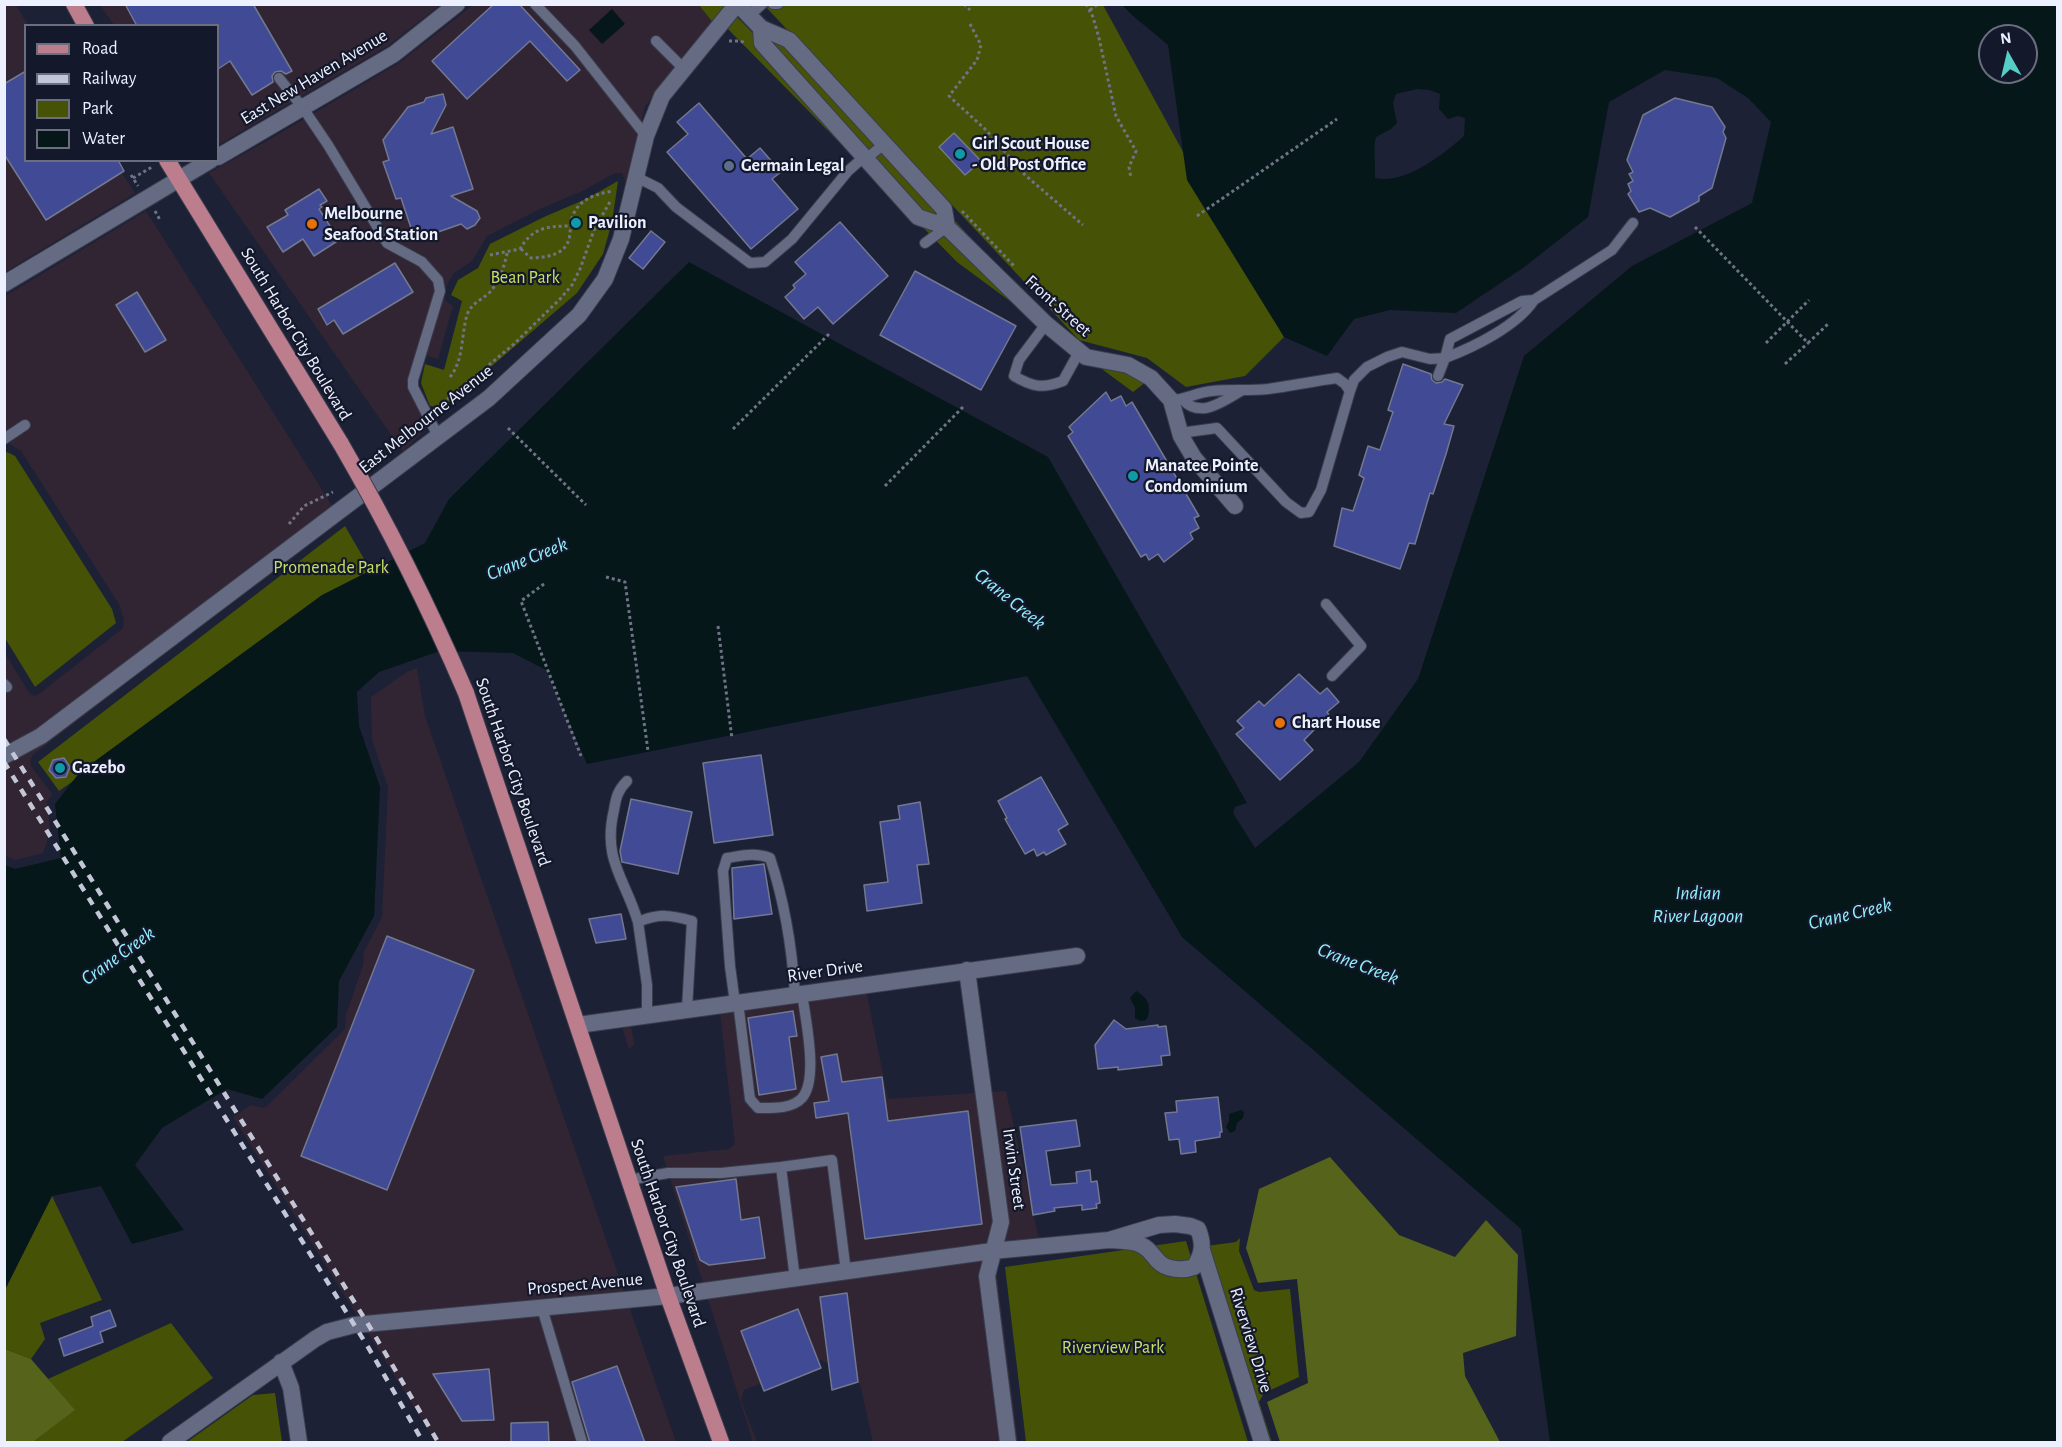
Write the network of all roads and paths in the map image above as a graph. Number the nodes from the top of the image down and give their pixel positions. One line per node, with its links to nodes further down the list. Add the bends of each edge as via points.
1 (74, 4): 13 (main road)
2 (457, 4): 21 (street, East New Haven Avenue, via 394,54)
3 (536, 4): 23 (lane, via 575,46)
4 (762, 4): 10 (lane)
5 (773, 4): 6 (lane)
6 (777, 4)
7 (964, 4): 11 (path)
8 (1086, 4): 12 (path)
9 (1098, 4): 12 (path)
10 (741, 8): 15 (street, Front Street); 19 (street, East Melbourne Avenue)
11 (970, 10)
12 (1090, 11): 31 (path, via 1116,116 1136,151 1129,167)
13 (85, 24)
14 (970, 24): 37 (path, via 981,45 977,60 949,96 986,130 1025,175)
15 (761, 28): 24 (street, Front Street, via 789,40); 26 (street, Front Street, via 762,43)
16 (656, 41): 19 (lane)
17 (722, 42): 18 (path)
18 (746, 44)
19 (684, 69): 23 (street, East Melbourne Avenue, via 662,96)
20 (279, 78): 21 (lane)
21 (303, 108): 25 (street, East New Haven Avenue); 65 (lane, via 387,243 422,262 438,280 440,291 413,380)
22 (1337, 119): 35 (path)
23 (646, 136): 29 (street, East Melbourne Avenue)
24 (884, 144): 26 (lane); 40 (street, Front Street, via 944,209)
25 (219, 156)
26 (865, 158): 29 (lane, via 848,171 792,239 765,262 750,263 676,207 658,188); 40 (street, Front Street, via 918,217)
27 (208, 162): 32 (street)
28 (160, 164): 30 (path); 32 (main road, South Harbor City Boulevard)
29 (636, 177): 70 (street, East Melbourne Avenue, via 621,239 605,279 579,315 489,398)
30 (133, 178)
31 (1131, 178)
32 (178, 179): 45 (street); 95 (main road, South Harbor City Boulevard, bridge, via 375,502 438,626 466,693)
33 (616, 182): 34 (path)
34 (613, 191): 38 (path, via 585,199 572,216); 65 (path, via 572,285 536,324)
35 (1197, 216)
36 (1633, 223): 46 (lane, via 1612,250)
37 (1083, 225)
38 (570, 226): 42 (path, via 541,228); 42 (path, via 567,243 555,256 531,258)
39 (1695, 227): 48 (path)
40 (947, 228): 41 (lane); 50 (street, Front Street)
41 (925, 243)
42 (520, 249): 43 (path)
43 (508, 250): 44 (path); 59 (path, via 506,266 493,287 470,308 461,352)
44 (490, 255)
45 (4, 284)
46 (1534, 300): 55 (lane, via 1511,323); 55 (lane, via 1522,301 1450,339)
47 (1809, 300): 48 (path)
48 (1787, 322): 52 (path); 53 (path)
49 (1829, 323): 53 (path)
50 (1046, 324): 54 (street, Front Street); 54 (lane, via 1018,360 1014,376 1030,386 1049,387 1063,381)
51 (829, 334): 68 (path)
52 (1766, 343)
53 (1808, 343): 56 (path)
54 (1079, 352): 63 (street, Front Street, via 1086,357 1128,365)
55 (1445, 358): 57 (lane, via 1430,359 1402,352); 58 (lane)
56 (1785, 364)
57 (1367, 367): 60 (lane); 62 (lane, via 1354,380)
58 (1438, 376)
59 (450, 377)
60 (1337, 378): 61 (lane); 62 (lane)
61 (1241, 391): 63 (lane, via 1198,392); 63 (lane, via 1202,410)
62 (1350, 391): 69 (lane, via 1321,490 1309,512 1301,513 1286,502 1217,428)
63 (1177, 400): 69 (street, Front Street)
64 (963, 407): 73 (path)
65 (428, 417): 70 (lane); 72 (path)
66 (25, 425): 71 (lane)
67 (508, 428): 75 (path)
68 (733, 429)
69 (1180, 432): 76 (street, Front Street, via 1194,458)
70 (438, 436): 85 (street, East Melbourne Avenue, via 50,729)
71 (4, 439)
72 (400, 442)
73 (885, 486)
74 (338, 490): 77 (path, via 304,506)
75 (586, 505)
76 (1234, 506)
77 (289, 524)
78 (606, 577): 84 (path, via 625,582)
79 (544, 584): 86 (path, via 522,601)
80 (1326, 604): 82 (lane, via 1361,646)
81 (717, 626): 83 (path)
82 (1332, 676)
83 (732, 739)
84 (648, 751)
85 (4, 756)
86 (581, 756)
87 (627, 781): 88 (lane, via 618,790 610,847)
88 (638, 922): 93 (lane, via 650,916 672,915 692,921); 94 (lane)
89 (1077, 956): 90 (street, River Drive)
90 (967, 970): 91 (street, River Drive); 100 (street, Irwin Street, via 1001,1222)
91 (799, 994): 92 (street, River Drive); 92 (lane, via 810,1061 808,1089 801,1100 783,1108 759,1108 750,1099); 92 (lane, via 782,892 770,858 727,858 723,871)
92 (736, 1003): 93 (street, River Drive)
93 (687, 1009): 94 (street, River Drive)
94 (647, 1015): 95 (street, River Drive)
95 (578, 1024): 97 (main road, South Harbor City Boulevard)
96 (780, 1167): 97 (lane, via 668,1173); 101 (lane, via 832,1160); 102 (lane)
97 (630, 1180): 103 (main road, South Harbor City Boulevard)
98 (1109, 1240): 99 (street, Prospect Avenue, via 1175,1224 1198,1229); 99 (street, Prospect Avenue, via 1139,1243 1159,1262 1180,1269 1194,1267); 100 (street, Prospect Avenue)
99 (1202, 1250): 111 (street, Riverview Drive)
100 (992, 1251): 101 (street, Prospect Avenue); 110 (street, Irwin Street, via 987,1276)
101 (846, 1272): 102 (street, Prospect Avenue)
102 (795, 1279): 103 (street, Prospect Avenue)
103 (668, 1296): 104 (street, Prospect Avenue); 109 (main road, South Harbor City Boulevard)
104 (542, 1308): 105 (street, Prospect Avenue, via 354,1325 321,1335); 108 (lane)
105 (281, 1362): 106 (street, Prospect Avenue); 107 (street, via 291,1388)
106 (170, 1443)
107 (299, 1443)
108 (582, 1443)
109 (721, 1443)
110 (1008, 1443)
111 (1262, 1443)

